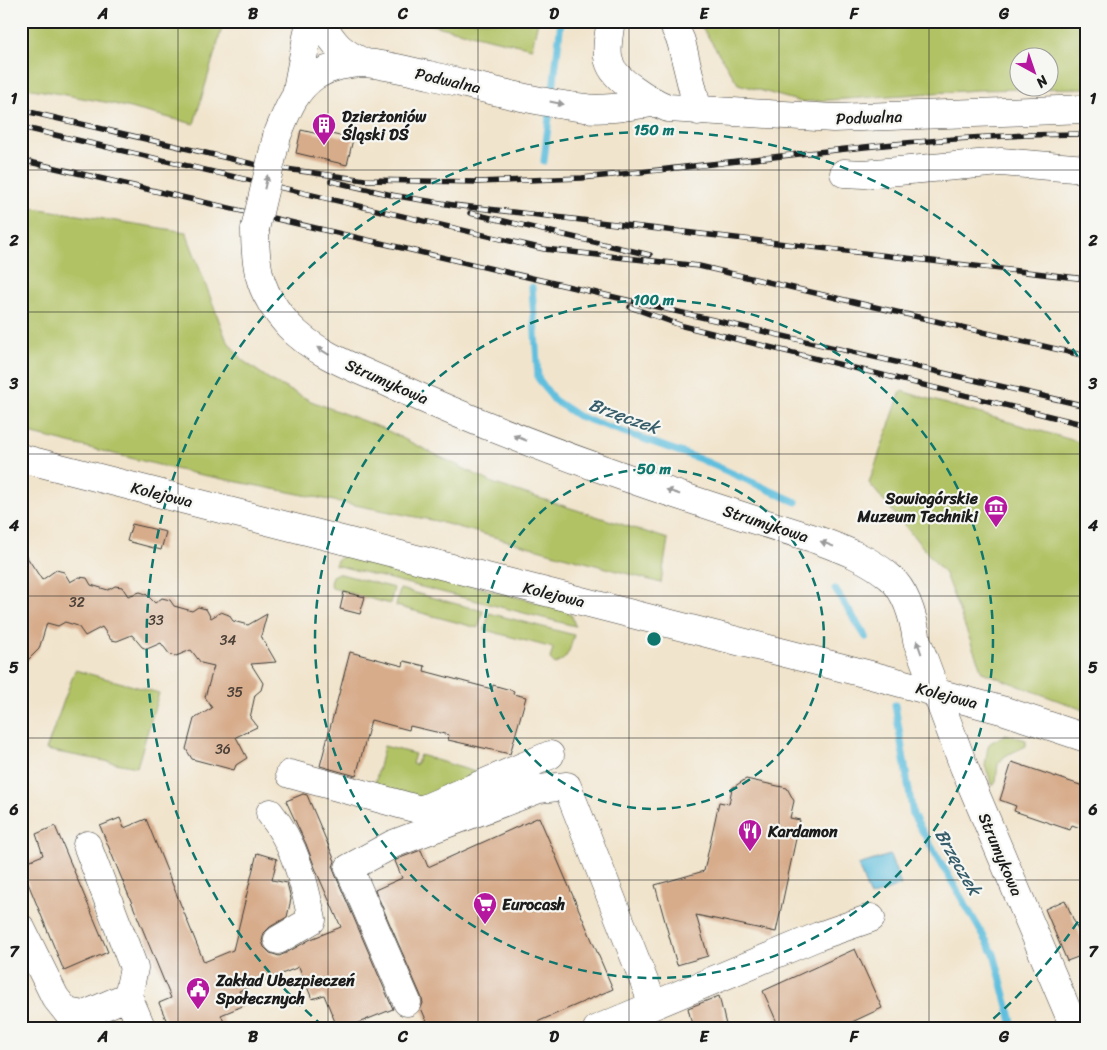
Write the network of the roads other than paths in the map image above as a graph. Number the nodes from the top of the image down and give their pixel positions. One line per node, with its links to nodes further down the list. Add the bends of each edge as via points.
1 (310, 21): 6 (street)
2 (320, 21): 5 (street, via 348,56)
3 (611, 21): 7 (street, Podwalna, via 607,44 608,60 614,74)
4 (672, 21): 9 (street, via 681,40)
5 (366, 63): 6 (street, Podwalna, via 335,67 316,76); 7 (street, Podwalna, one-way to 7, via 584,108)
6 (296, 95): 10 (street, Podwalna)
7 (653, 103): 9 (street, Podwalna)
8 (1086, 110): 9 (street, Podwalna, via 833,118)
9 (698, 111)
10 (277, 136): 14 (street, Strumykowa, one-way to 10, bridge, via 902,594 891,578 845,550 567,456 421,397 329,355 304,339 270,304 264,293 255,254 255,229)
11 (1086, 170): 12 (street, via 1002,162)
12 (844, 173)
13 (21, 458): 14 (street, Kolejowa)
14 (936, 692): 15 (street, Kolejowa); 28 (street, Strumykowa, via 964,767)
15 (1086, 738)
16 (550, 755): 17 (street, via 421,810)
17 (290, 774)
18 (270, 813): 22 (street, via 281,827 302,875 312,920)
19 (87, 845): 23 (street, via 134,968)
20 (871, 918): 25 (street, via 818,930)
21 (21, 928): 23 (street, via 55,997 66,1012 84,1016)
22 (278, 940)
23 (128, 996): 26 (street)
24 (407, 1002): 25 (street, via 349,868 393,844 539,789 567,786)
25 (653, 1004): 27 (street)
26 (142, 1029)
27 (597, 1029)
28 (1075, 1029)

